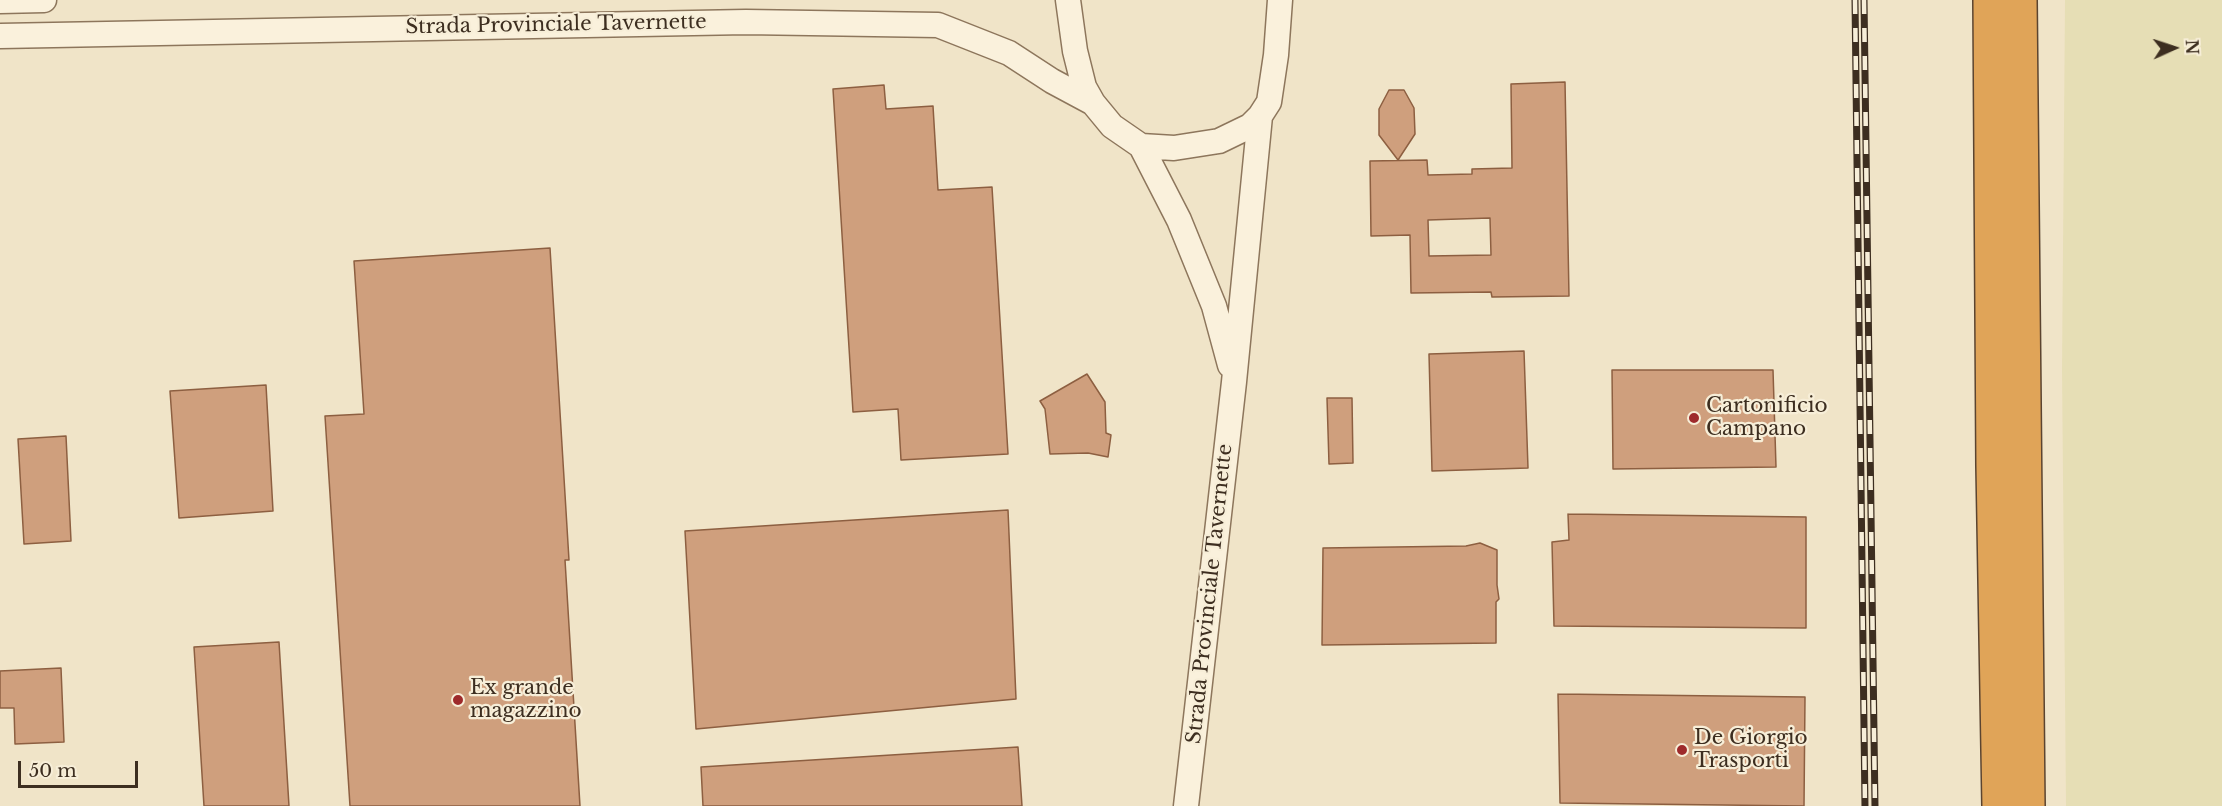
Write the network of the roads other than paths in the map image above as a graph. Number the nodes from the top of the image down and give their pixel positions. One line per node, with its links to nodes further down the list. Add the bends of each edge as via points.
1 (44, 0): 6 (street)
2 (1068, 0): 8 (street, via 1075,51 1084,87)
3 (1280, 0): 9 (street, Strada Provinciale Tavernette, via 1269,102)
4 (1990, 0): 13 (highway)
5 (2020, 0): 14 (highway)
6 (0, 1)
7 (0, 36): 8 (street, Strada Provinciale Tavernette, via 746,22 938,25 1008,53)
8 (1093, 103): 10 (street, via 1112,126)
9 (1260, 116): 10 (street, via 1250,126 1219,141 1188,148); 11 (street, Strada Provinciale Tavernette)
10 (1141, 146): 11 (street, Strada Provinciale Tavernette, via 1179,220 1214,306)
11 (1234, 382): 12 (street, Strada Provinciale Tavernette)
12 (1186, 806)
13 (2000, 806)
14 (2028, 806)

